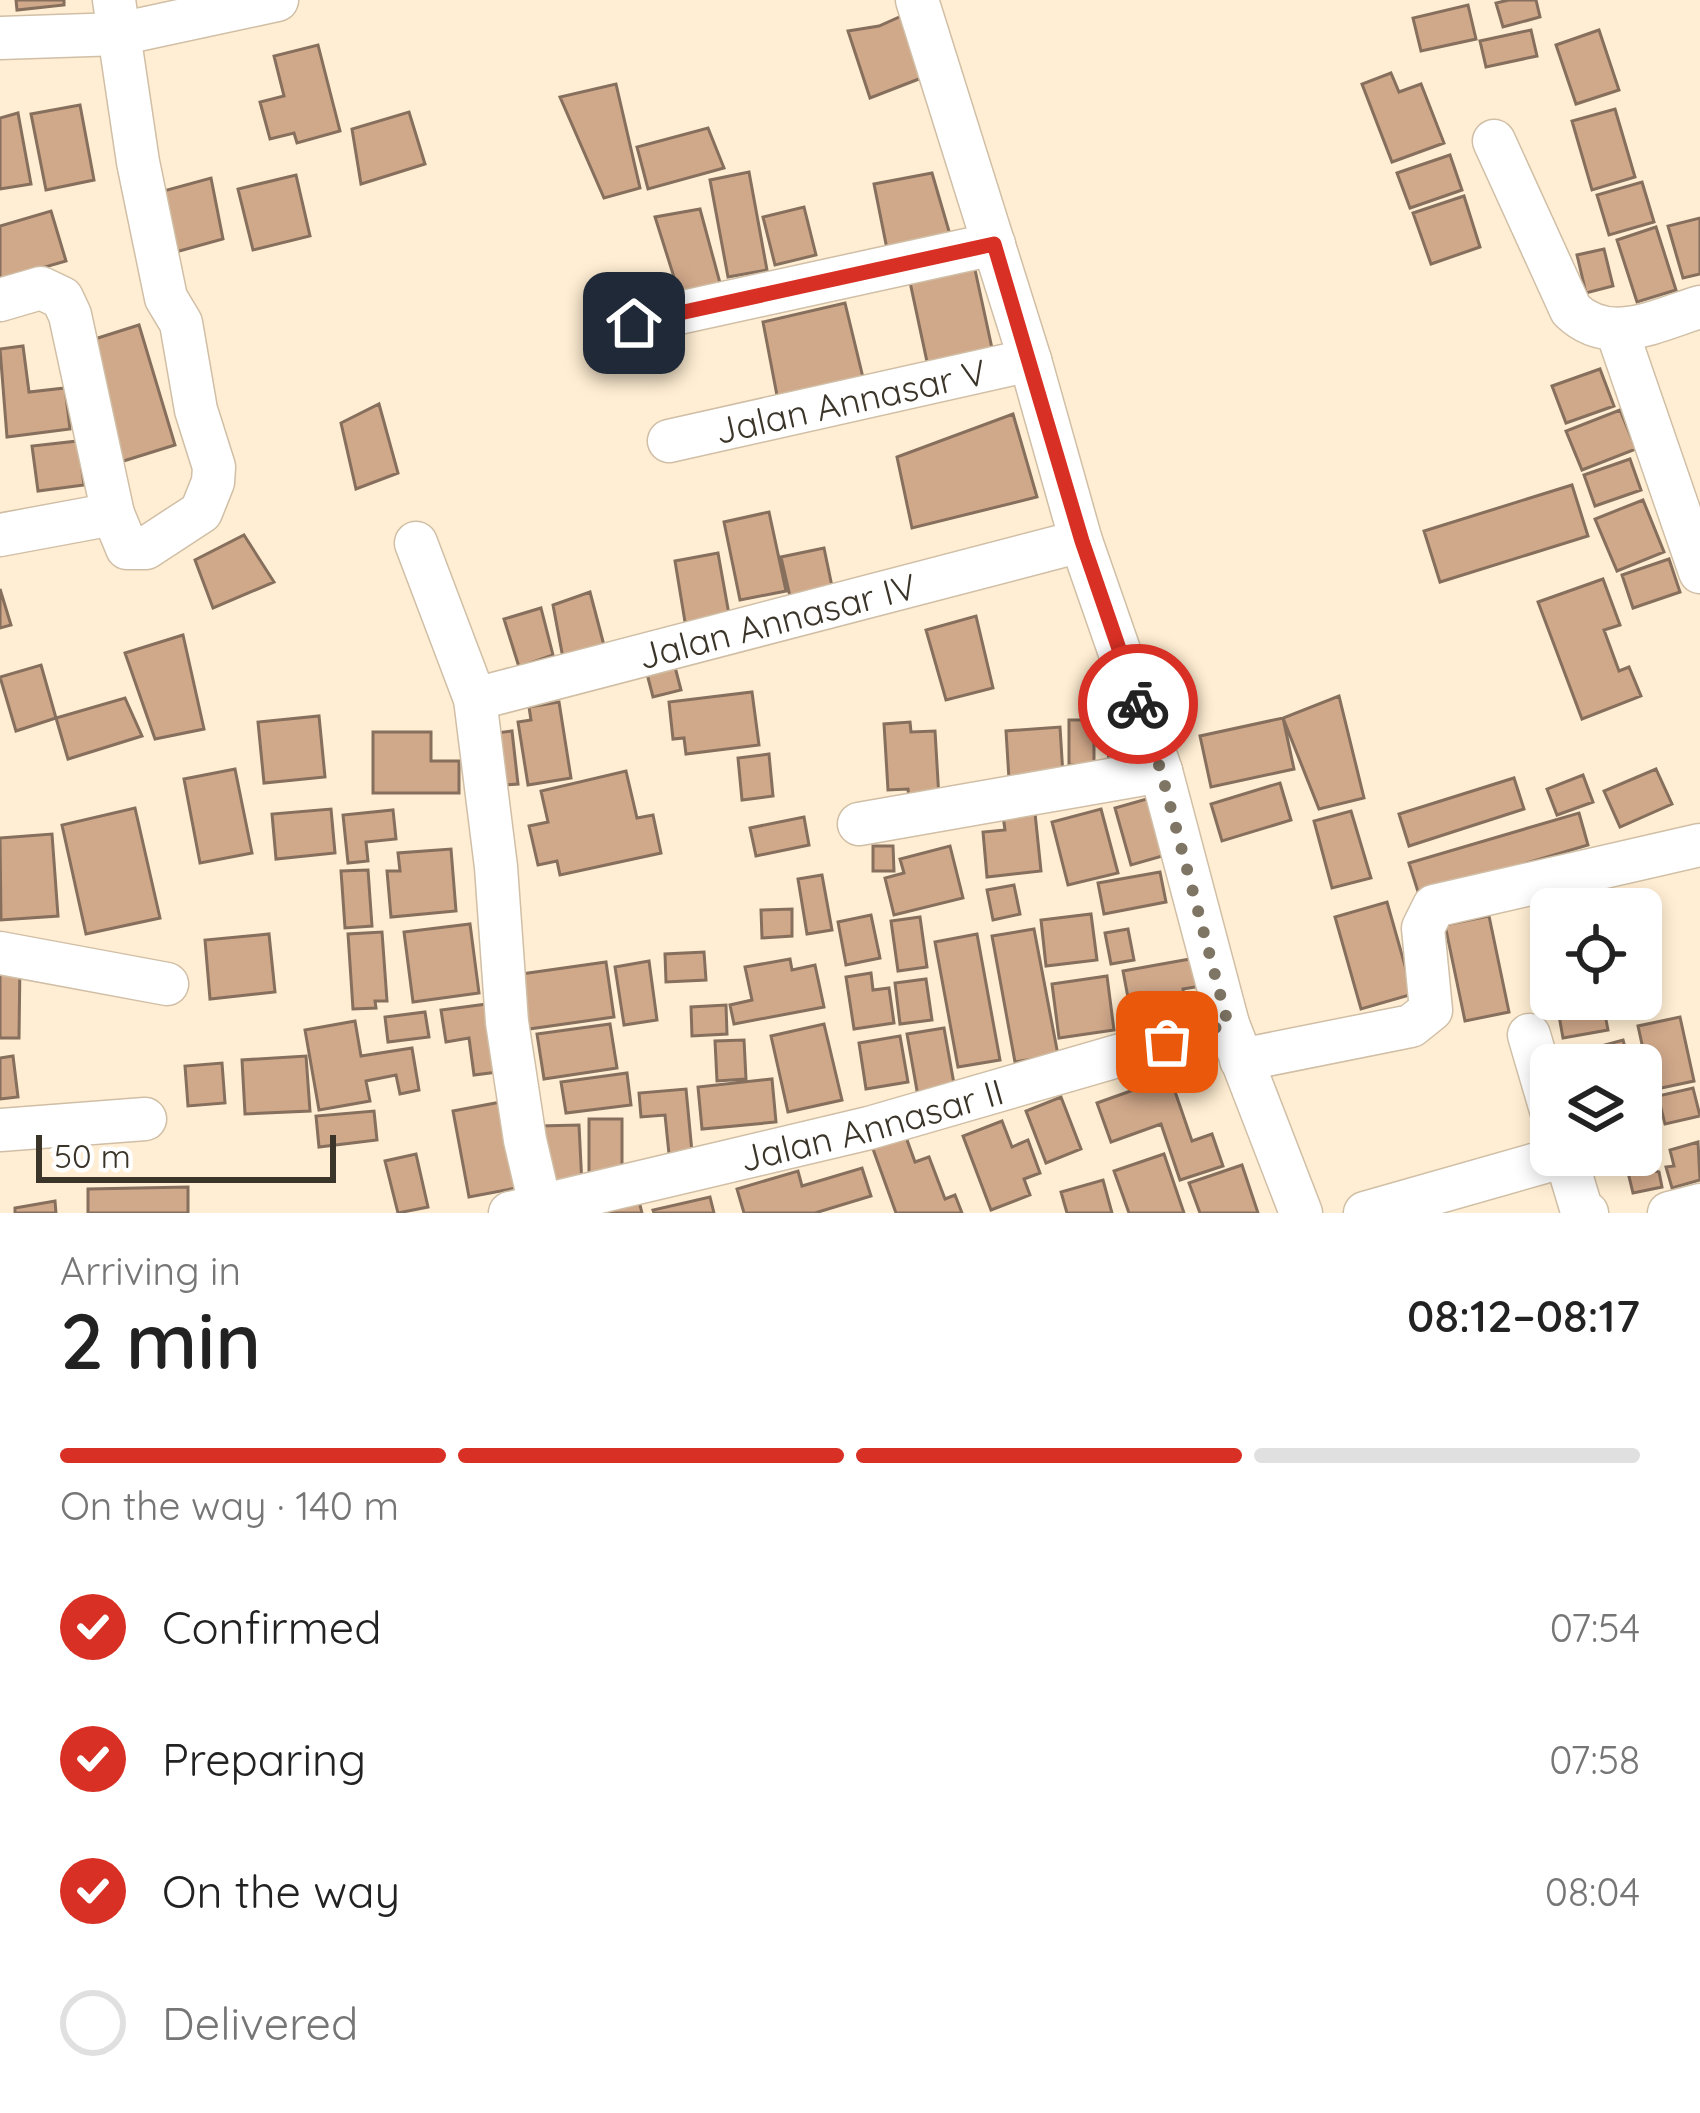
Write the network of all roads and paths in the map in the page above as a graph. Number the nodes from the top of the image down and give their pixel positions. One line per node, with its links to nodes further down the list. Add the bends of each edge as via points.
1 (277, 0): 3 (street)
2 (917, 0): 6 (street)
3 (117, 17): 4 (street); 13 (street, via 166,298 181,323 214,467 201,512 146,548 127,548)
4 (0, 38)
5 (1494, 141): 10 (street, via 1571,310)
6 (994, 244): 9 (street); 11 (street)
7 (0, 300): 13 (street, via 41,288 62,298)
8 (1700, 307): 10 (street)
9 (634, 323)
10 (1617, 332): 17 (street)
11 (1030, 360): 12 (street, Jalan Annasar V); 15 (street)
12 (669, 441)
13 (113, 514): 14 (street)
14 (0, 535)
15 (1082, 541): 18 (street, Jalan Annasar IV); 19 (street)
16 (416, 543): 18 (street)
17 (1700, 572)
18 (475, 699): 32 (street)
19 (1161, 771): 20 (street); 25 (street)
20 (860, 824)
21 (1700, 845): 25 (street, Jalan Annasar II, via 1435,906 1423,928 1431,1010 1411,1026)
22 (0, 953): 23 (street)
23 (167, 984)
24 (1528, 1035): 26 (street)
25 (1234, 1042): 32 (street, Jalan Annasar II); 33 (street)
26 (1531, 1044)
27 (145, 1119): 28 (street)
28 (0, 1130)
29 (1530, 1166): 34 (street)
30 (1571, 1176): 35 (street)
31 (1700, 1205): 36 (street)
32 (530, 1211)
33 (1301, 1213)
34 (1365, 1213)
35 (1586, 1213)
36 (1670, 1213)

